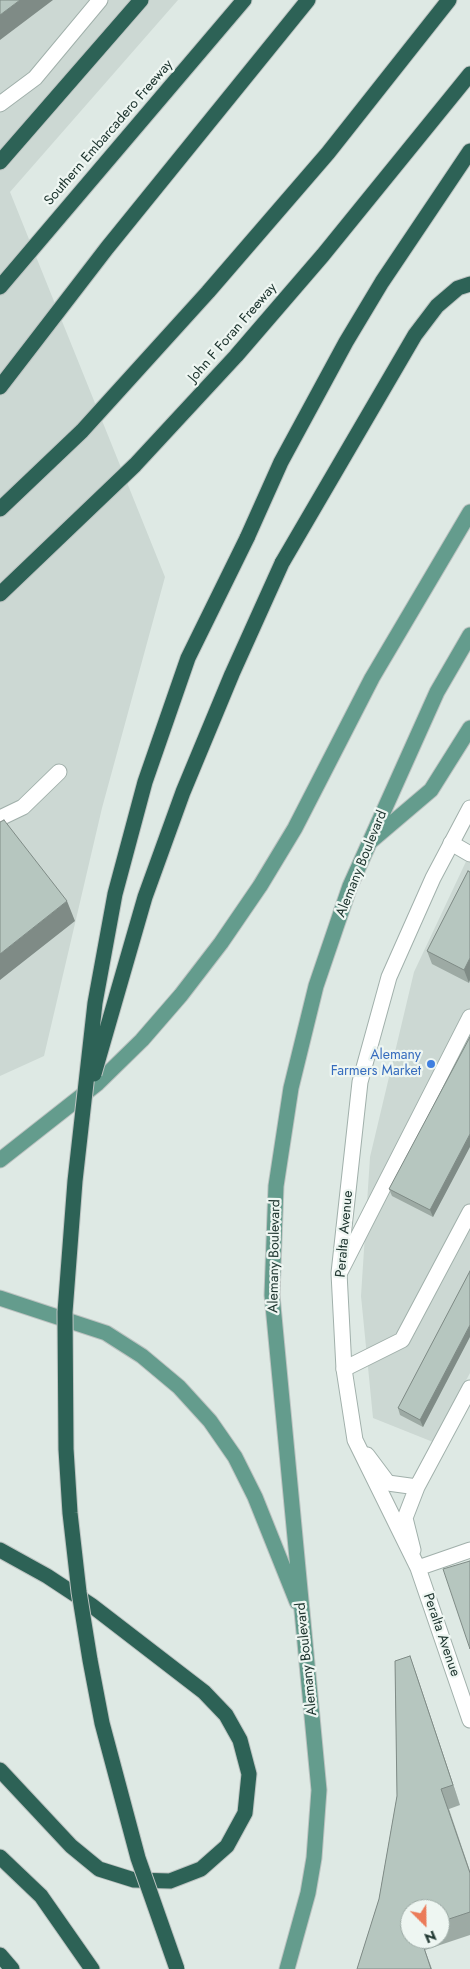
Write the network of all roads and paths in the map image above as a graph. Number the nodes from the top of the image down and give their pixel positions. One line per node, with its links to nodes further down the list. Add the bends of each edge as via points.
1 (100, 0): 7 (street, via 35,78)
2 (141, 0): 9 (highway)
3 (244, 0): 11 (highway, Southern Embarcadero Freeway)
4 (308, 0): 12 (highway, via 107,248)
5 (449, 0): 13 (highway, via 321,160 208,292 82,431)
6 (470, 74): 15 (highway, John F Foran Freeway, via 279,307 135,465)
7 (0, 104)
8 (470, 151): 25 (highway, bridge, via 346,342 282,462 188,658 145,782 114,894 95,1003)
9 (0, 162)
10 (470, 284): 25 (highway, bridge, via 458,288 437,306 415,335 282,562 191,774 145,897)
11 (0, 288)
12 (0, 387)
13 (0, 508)
14 (470, 512): 26 (main road, via 372,678 295,828 221,943 135,1047 98,1083)
15 (0, 594)
16 (470, 635): 22 (main road, Alemany Boulevard, via 437,692)
17 (470, 728): 22 (main road, via 431,790)
18 (59, 772): 20 (street, via 23,807)
19 (470, 808): 21 (street, Peralta Avenue)
20 (0, 818)
21 (451, 843): 23 (street); 28 (street, Peralta Avenue, via 389,977 360,1082)
22 (368, 844): 37 (main road, Alemany Boulevard, via 316,986 291,1088 276,1186 272,1295)
23 (470, 854)
24 (470, 1017): 28 (street)
25 (83, 1114): 44 (highway, bridge, via 65,1312 66,1449 78,1582 92,1669 120,1793 138,1858)
26 (0, 1160)
27 (470, 1212): 30 (street, via 402,1340)
28 (340, 1273): 30 (street, Peralta Avenue)
29 (0, 1298): 37 (main road, via 106,1332 179,1387 210,1420 235,1457 255,1497)
30 (344, 1369): 32 (street, Peralta Avenue)
31 (470, 1388): 33 (street)
32 (355, 1440): 33 (street, via 388,1483); 36 (street, Peralta Avenue)
33 (418, 1487): 36 (street, via 405,1518)
34 (0, 1550): 39 (highway, via 92,1604 204,1692 226,1714 240,1740 249,1774 245,1813 227,1846 201,1869 170,1881 134,1880 99,1868 71,1846)
35 (470, 1550): 36 (street)
36 (418, 1568): 38 (street, Peralta Avenue)
37 (303, 1617): 45 (main road, Alemany Boulevard, via 319,1790 308,1893)
38 (470, 1720)
39 (0, 1770)
40 (0, 1857): 43 (highway, via 41,1896)
41 (0, 1954): 42 (highway)
42 (12, 1969)
43 (92, 1969)
44 (177, 1969)
45 (287, 1969)

